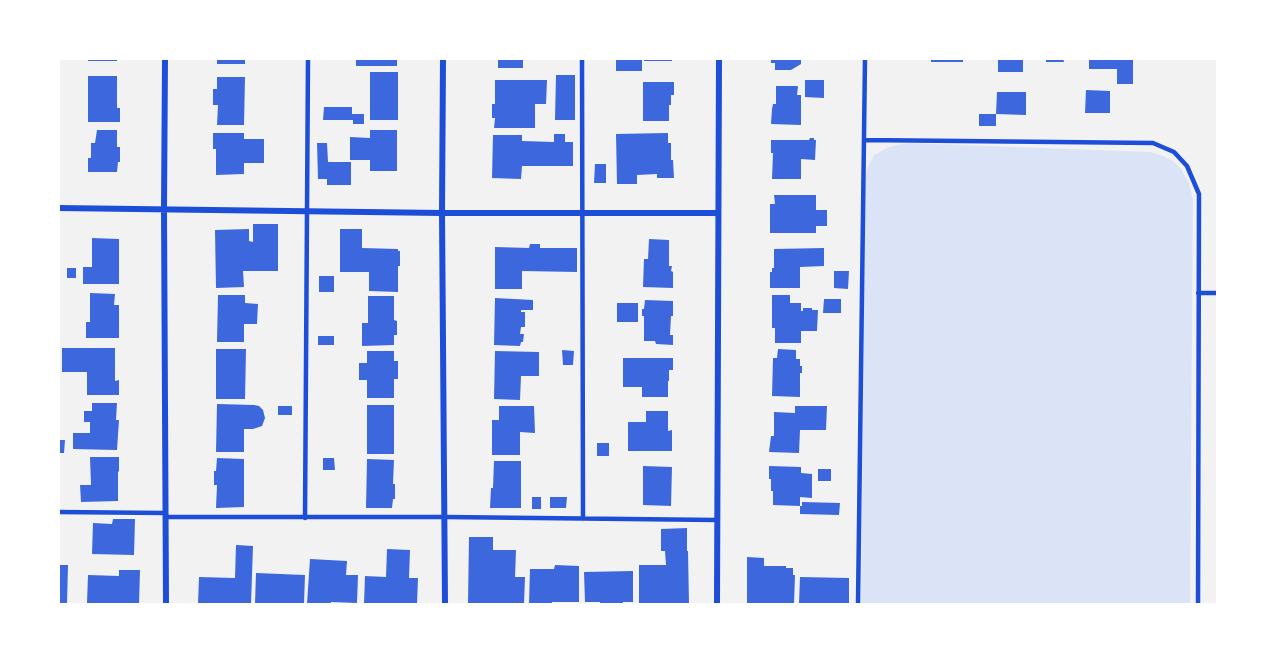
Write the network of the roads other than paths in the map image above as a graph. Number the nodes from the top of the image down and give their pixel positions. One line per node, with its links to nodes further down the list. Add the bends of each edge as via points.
1 (165, 58): 9 (street)
2 (308, 58): 10 (lane)
3 (443, 58): 11 (street)
4 (582, 58): 12 (lane)
5 (719, 58): 13 (street)
6 (866, 58): 7 (lane)
7 (864, 140): 14 (lane, via 1153,143 1174,152 1187,166 1199,194); 25 (lane)
8 (58, 208): 9 (street)
9 (164, 209): 10 (street); 17 (street)
10 (307, 211): 11 (street); 19 (lane)
11 (442, 213): 12 (street); 18 (street)
12 (582, 213): 13 (street); 20 (lane)
13 (718, 213): 21 (street)
14 (1198, 293): 15 (lane); 26 (lane)
15 (1218, 293)
16 (58, 512): 17 (lane)
17 (166, 515): 19 (lane); 22 (street)
18 (445, 517): 19 (lane); 20 (lane); 23 (street)
19 (304, 518)
20 (583, 519): 21 (lane)
21 (717, 520): 24 (street)
22 (166, 604)
23 (445, 604)
24 (717, 604)
25 (858, 604)
26 (1198, 604)

